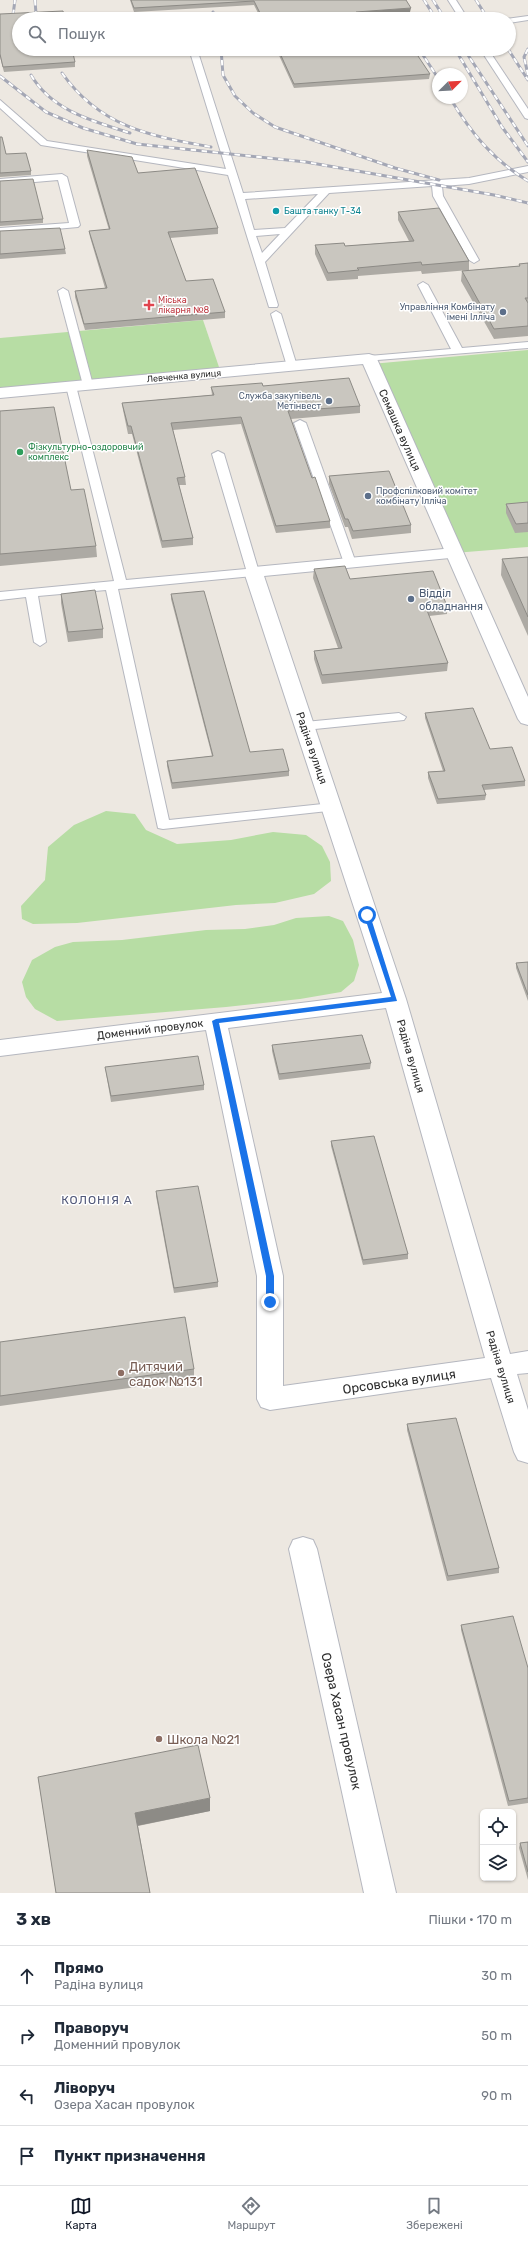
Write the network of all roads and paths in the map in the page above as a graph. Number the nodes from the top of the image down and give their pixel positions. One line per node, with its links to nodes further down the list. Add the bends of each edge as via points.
1 (452, 0): 2 (lane)
2 (460, 12)
3 (528, 18): 4 (lane)
4 (516, 20)
5 (195, 56): 10 (lane)
6 (489, 56): 8 (lane)
7 (0, 103): 10 (lane, via 44,142)
8 (528, 116)
9 (528, 169): 12 (lane, via 469,181)
10 (232, 173): 14 (lane)
11 (0, 182): 15 (lane, via 62,177 75,225)
12 (437, 183): 13 (lane); 18 (lane, via 438,196)
13 (327, 190): 14 (lane); 16 (lane)
14 (239, 196): 17 (lane)
15 (0, 231)
16 (288, 231): 17 (lane); 19 (lane)
17 (251, 233): 19 (lane)
18 (474, 260)
19 (259, 262): 25 (lane)
20 (423, 285): 23 (lane)
21 (63, 290): 26 (lane)
22 (528, 345): 23 (lane)
23 (458, 351): 24 (lane)
24 (369, 359): 25 (street, Левченка вулиця); 31 (street, Семашка вулиця)
25 (292, 366): 26 (street, Левченка вулиця)
26 (88, 385): 27 (street, Левченка вулиця)
27 (71, 386): 28 (street, Левченка вулиця); 34 (lane)
28 (0, 393)
29 (300, 423): 32 (lane)
30 (218, 454): 33 (lane)
31 (454, 553): 32 (street); 38 (street, Семашка вулиця)
32 (350, 563): 33 (street)
33 (253, 572): 34 (lane); 41 (street, Радіна вулиця)
34 (116, 585): 35 (lane); 42 (lane, via 163,825)
35 (31, 593): 36 (lane); 37 (lane)
36 (0, 596)
37 (40, 642)
38 (524, 702): 40 (street, Семашка вулиця)
39 (399, 717): 41 (lane)
40 (528, 720)
41 (305, 726): 42 (street, Радіна вулиця)
42 (332, 807): 43 (street, Радіна вулиця)
43 (395, 999): 44 (street, Доменний провулок); 47 (street, Радіна вулиця)
44 (216, 1021): 45 (street, Доменний провулок); 47 (street, Орсовська вулиця, via 270,1276 270,1399)
45 (0, 1048)
46 (528, 1362): 47 (street, Орсовська вулиця)
47 (501, 1367): 48 (street, Радіна вулиця)
48 (528, 1452)
49 (303, 1549): 50 (street, Озера Хасан провулок)
50 (380, 1893)

